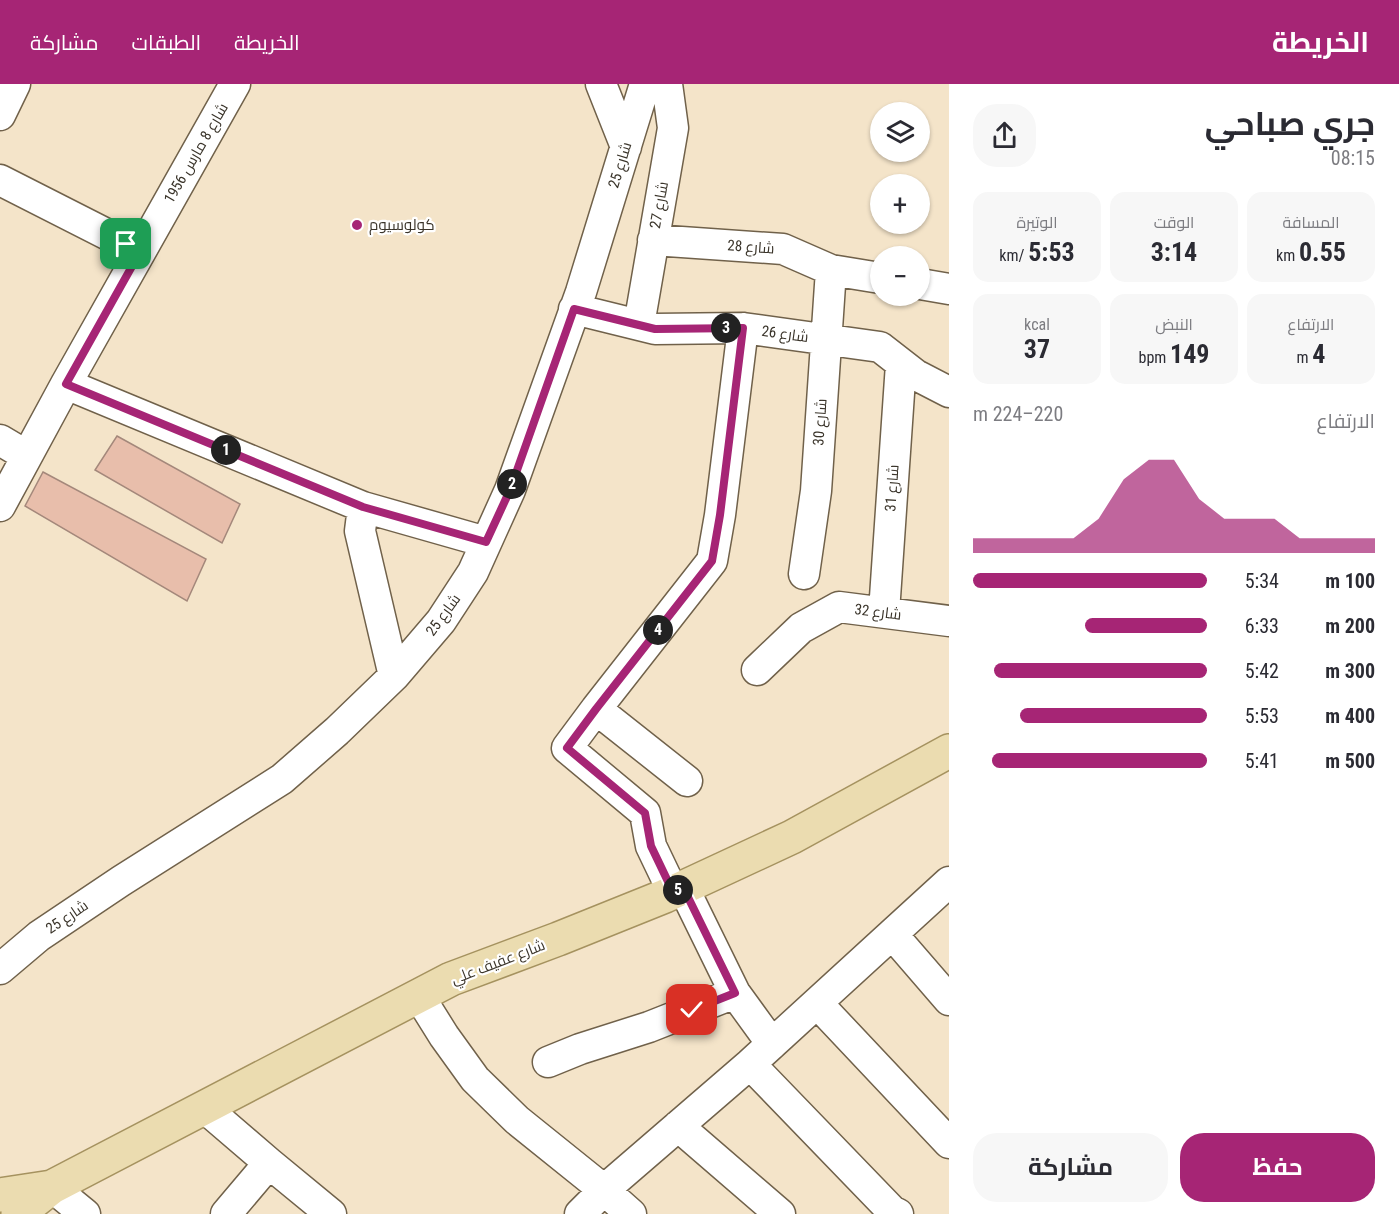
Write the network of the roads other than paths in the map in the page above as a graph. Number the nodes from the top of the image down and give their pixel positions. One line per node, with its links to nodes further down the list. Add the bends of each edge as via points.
1 (15, 84): 6 (street)
2 (235, 84): 10 (street, شارع 8 مارس 1956)
3 (601, 84): 7 (street)
4 (645, 84): 7 (street, شارع 25)
5 (667, 84): 9 (street, شارع 27, via 672,128)
6 (0, 115)
7 (626, 147): 15 (street, شارع 25)
8 (0, 180): 10 (street)
9 (653, 240): 11 (street, شارع 28, via 783,249); 16 (street, شارع 27)
10 (140, 252): 20 (street, شارع 8 مارس 1956)
11 (831, 270): 12 (street, شارع 28); 18 (street, شارع 30)
12 (870, 276)
13 (930, 286): 14 (street)
14 (949, 289)
15 (574, 309): 16 (street, شارع 26); 26 (street, شارع 25, via 510,490)
16 (639, 326): 17 (street, شارع 26)
17 (743, 328): 18 (street, شارع 26); 32 (street, via 712,561)
18 (826, 340): 19 (street, شارع 26, via 879,347); 27 (street, شارع 30, via 816,491)
19 (901, 364): 21 (street, شارع 26); 28 (street, شارع 31)
20 (66, 384): 23 (street, شارع 8 مارس 1956); 25 (street)
21 (949, 392)
22 (0, 440): 23 (street)
23 (27, 456): 24 (street, شارع 8 مارس 1956)
24 (0, 506)
25 (363, 507): 26 (street); 31 (street, via 360,531)
26 (486, 542): 31 (street, شارع 25, via 473,572 441,621)
27 (804, 574)
28 (884, 612): 29 (street, شارع 32); 30 (street, شارع 32, via 839,607 801,628)
29 (949, 621)
30 (757, 670)
31 (394, 676): 38 (street, شارع 25, via 282,779 39,936)
32 (596, 709): 34 (street); 35 (street, via 567,748 645,813 651,846)
33 (949, 751): 35 (main road, شارع عفيف علي, via 792,837)
34 (687, 781)
35 (678, 890): 39 (street); 40 (main road, شارع عفيف علي, via 452,979)
36 (943, 900): 37 (street)
37 (892, 934): 41 (street); 42 (street)
38 (0, 969)
39 (735, 993): 43 (street); 44 (street)
40 (419, 996): 46 (main road, شارع عفيف علي); 51 (street, via 475,1079 517,1120)
41 (949, 1000)
42 (817, 1003): 43 (street); 48 (street)
43 (772, 1044): 45 (street)
44 (548, 1062)
45 (750, 1064): 47 (street); 60 (street)
46 (204, 1108): 49 (street); 50 (main road, شارع عفيف علي)
47 (678, 1126): 51 (street); 59 (street)
48 (949, 1143)
49 (269, 1163): 55 (street); 56 (street)
50 (52, 1187): 52 (main road, شارع عفيف علي); 53 (main road, شارع عفيف علي); 54 (street)
51 (604, 1190): 57 (street); 58 (street)
52 (0, 1195)
53 (18, 1214)
54 (85, 1214)
55 (226, 1214)
56 (331, 1214)
57 (580, 1214)
58 (632, 1214)
59 (780, 1214)
60 (898, 1214)

